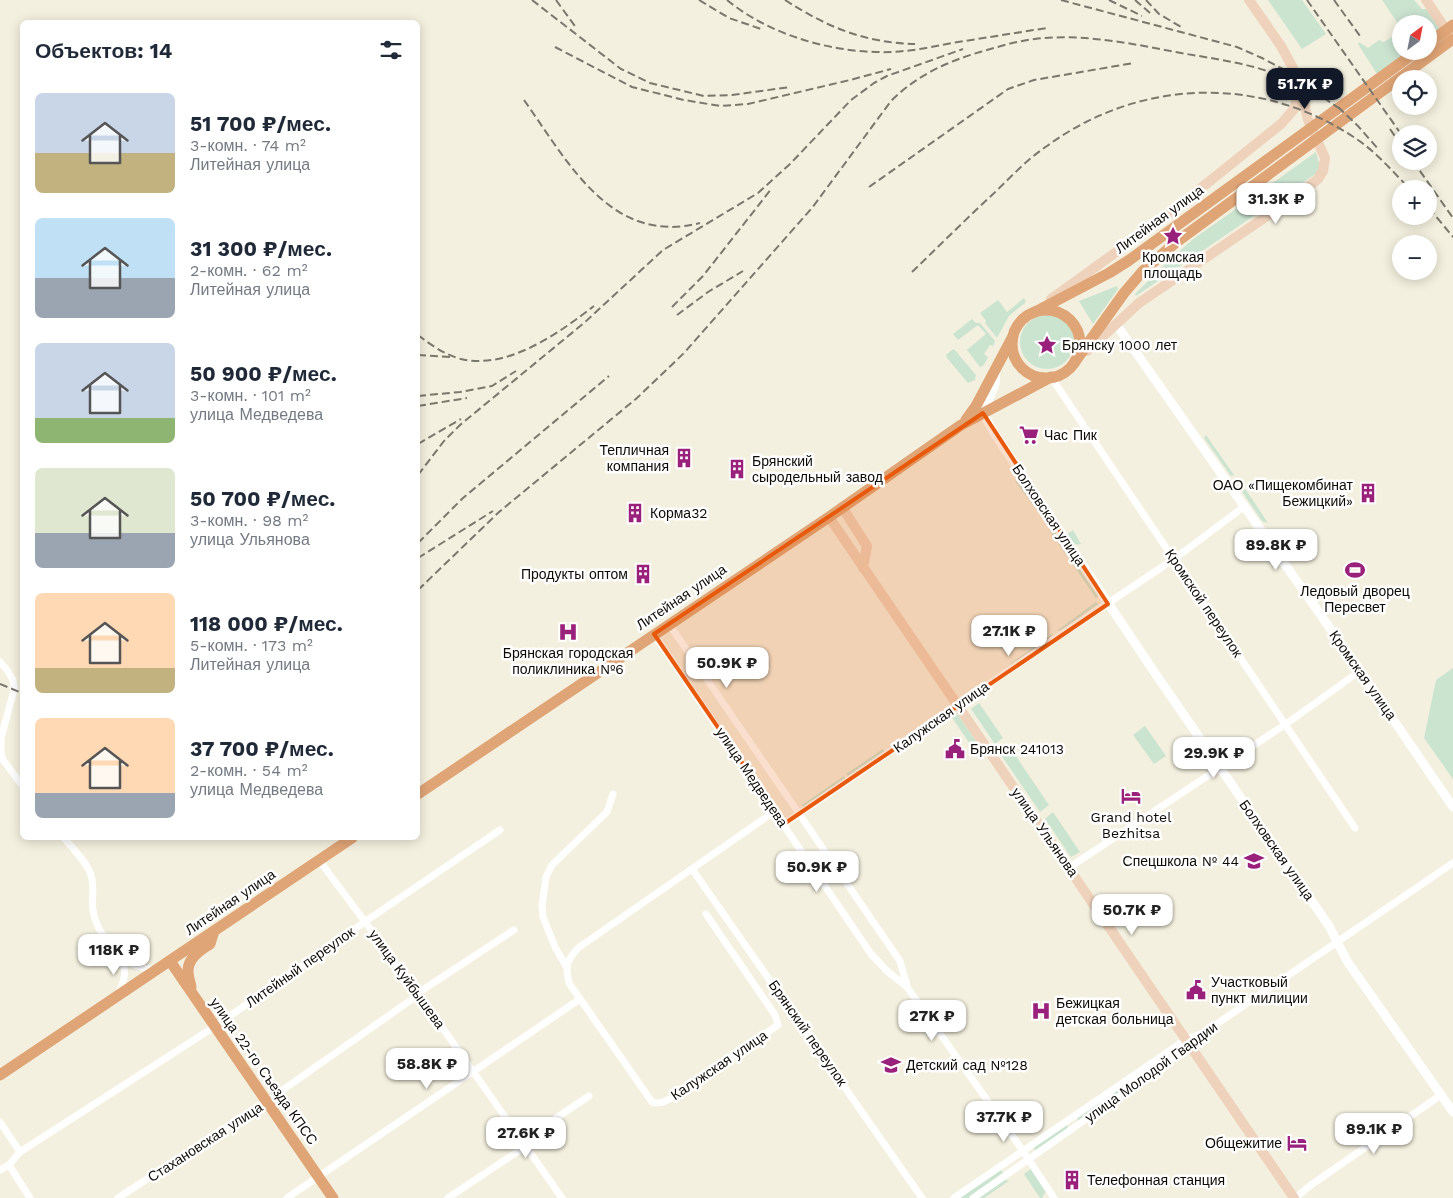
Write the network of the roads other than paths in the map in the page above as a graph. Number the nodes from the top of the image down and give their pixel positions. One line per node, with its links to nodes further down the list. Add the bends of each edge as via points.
1 (1249, 0): 7 (main road, via 1281,46)
2 (1426, 0): 5 (main road)
3 (1453, 26): 4 (main road)
4 (1438, 37)
5 (1453, 39): 10 (main road, Литейная улица)
6 (1406, 60): 10 (main road, Литейная улица)
7 (1297, 77): 8 (main road, via 1296,104); 9 (main road)
8 (1287, 118): 9 (main road); 11 (main road, via 1165,217)
9 (1312, 129): 12 (main road, via 1325,158 1325,167 1318,179 1144,299)
10 (1297, 145): 11 (main road, Литейная улица, via 1128,261); 14 (main road, Литейная улица, via 1148,267 1124,293)
11 (1033, 313): 13 (main road, via 1022,320); 14 (main road, via 1050,310 1072,322 1079,338)
12 (1116, 324): 14 (main road); 19 (street, Кромская улица)
13 (1013, 336): 15 (main road, Литейная улица); 16 (main road, via 1015,358 1024,369 1037,376)
14 (1074, 363): 16 (main road)
15 (996, 369): 17 (street, via 995,384); 18 (main road, Литейная улица, via 976,406)
16 (1052, 377): 17 (main road, Литейная улица); 22 (street, Кромской переулок)
17 (983, 413): 18 (main road, Литейная улица); 24 (street, Болховская улица)
18 (961, 425): 20 (main road, Литейная улица)
19 (1245, 506): 22 (street, Калужская улица); 28 (street, Кромская улица)
20 (842, 507): 21 (main road, Литейная улица); 23 (main road, via 867,546)
21 (829, 516): 23 (main road, улица Ульянова); 25 (main road, Литейная улица)
22 (1174, 559): 24 (street, Калужская улица); 30 (street, Кромской переулок)
23 (863, 568): 29 (main road, улица Ульянова)
24 (1108, 604): 29 (street, Калужская улица); 32 (street, Болховская улица)
25 (669, 624): 26 (main road, Литейная улица); 38 (street, улица Медведева)
26 (654, 634): 34 (main road, Литейная улица); 37 (street, улица Медведева)
27 (0, 662): 31 (street, via 13,680 14,690 0,743)
28 (1360, 671): 30 (street); 36 (street, Кромская улица)
29 (958, 704): 38 (street, Калужская улица); 46 (main road, улица Ульянова)
30 (1286, 724): 32 (street); 40 (street, Кромской переулок)
31 (2, 758): 33 (street)
32 (1220, 768): 46 (street); 52 (street, Болховская улица, via 1329,926)
33 (20, 782)
34 (420, 793)
35 (613, 794): 55 (street, Калужская улица, via 607,812 547,872 543,917)
36 (1453, 807)
37 (775, 811): 39 (street, улица Медведева); 47 (street)
38 (799, 814): 39 (street, Калужская улица); 57 (street, улица Медведева, via 900,961)
39 (784, 824): 57 (street, улица Медведева, via 872,954 890,974)
40 (1355, 828)
41 (500, 830): 49 (street, Литейный переулок)
42 (66, 840): 53 (street, via 89,870 96,922)
43 (349, 840): 44 (main road, Литейная улица)
44 (319, 860): 49 (street, улица Куйбышева); 51 (main road, Литейная улица)
45 (1453, 863): 52 (street, улица Молодой Гвардии)
46 (1070, 867): 63 (main road, улица Ульянова)
47 (692, 869): 55 (street, via 578,948); 84 (street, Брянский переулок)
48 (706, 914): 61 (street, Калужская улица, via 775,1015 778,1025 672,1098 665,1102 652,1102)
49 (366, 921): 59 (street, улица Куйбышева); 62 (street, Литейный переулок)
50 (514, 930): 59 (street, Стахановская улица)
51 (214, 931): 54 (main road, Литейная улица); 58 (main road, via 210,944 197,952 189,964)
52 (1336, 942): 63 (street, улица Молодой Гвардии); 66 (street, Болховская улица)
53 (121, 957): 56 (street, via 142,968); 60 (street, via 125,978)
54 (170, 961): 56 (main road, Литейная улица); 58 (main road, улица 22-го Съезда КПСС)
55 (566, 966): 61 (street, Калужская улица, via 568,983)
56 (156, 970): 60 (main road, Литейная улица)
57 (908, 987): 72 (street, улица Медведева)
58 (190, 991): 62 (main road, улица 22-го Съезда КПСС)
59 (418, 993): 64 (street, улица Куйбышева); 68 (street, Стахановская улица)
60 (117, 996): 65 (main road, Литейная улица)
61 (580, 999): 64 (street)
62 (214, 1026): 68 (main road, улица 22-го Съезда КПСС); 73 (street, Литейный переулок)
63 (1189, 1043): 72 (street, улица Молодой Гвардии); 74 (street, улица Молодой Гвардии); 88 (main road, улица Ульянова)
64 (473, 1071): 71 (street, улица Куйбышева); 77 (street)
65 (0, 1075)
66 (1441, 1095): 69 (street, Болховская улица); 88 (street)
67 (589, 1096): 71 (street, via 540,1129)
68 (267, 1102): 77 (main road, улица 22-го Съезда КПСС); 79 (street, Стахановская улица)
69 (1453, 1112)
70 (0, 1122): 73 (street)
71 (526, 1146): 82 (street); 83 (street, улица Куйбышева)
72 (1023, 1151): 74 (street, улица Медведева); 85 (street, улица Молодой Гвардии)
73 (20, 1152): 75 (street, Литейный переулок)
74 (1029, 1160): 86 (street, улица Молодой Гвардии); 87 (street, улица Медведева)
75 (9, 1165): 76 (street, Литейный переулок); 78 (street)
76 (0, 1170)
77 (319, 1178): 80 (street); 81 (main road, улица 22-го Съезда КПСС)
78 (30, 1198)
79 (118, 1198)
80 (288, 1198)
81 (333, 1198)
82 (448, 1198)
83 (562, 1198)
84 (922, 1198)
85 (954, 1198)
86 (973, 1198)
87 (1054, 1198)
88 (1295, 1198)

